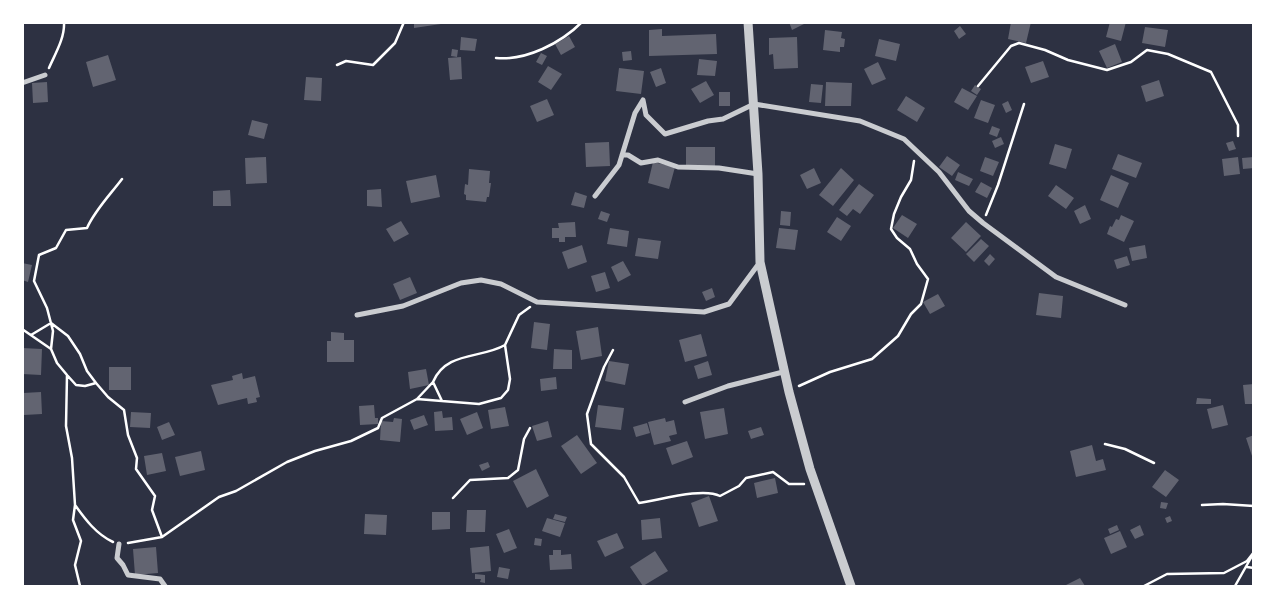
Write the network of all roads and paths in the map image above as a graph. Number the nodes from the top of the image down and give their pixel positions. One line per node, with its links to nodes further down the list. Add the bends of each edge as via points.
1 (64, 22): 7 (path, via 59,44)
2 (404, 22): 6 (path, via 395,43 373,65 346,61)
3 (582, 22): 5 (path, via 569,34 531,53 509,59)
4 (748, 22): 10 (street)
5 (496, 58)
6 (337, 65)
7 (45, 75): 8 (street)
8 (22, 83)
9 (978, 86): 12 (path, via 1011,46 1019,42 1107,70 1131,62 1147,50 1168,54 1211,72 1238,125)
10 (754, 104): 13 (street, via 860,121 904,139); 14 (street, via 723,119 665,134 646,114 643,100 635,113); 15 (street)
11 (1024, 104): 18 (path)
12 (1238, 136)
13 (916, 151): 18 (street, via 939,172); 33 (path, via 911,180 894,214 891,229 910,249 928,279 921,304 898,336 872,359 830,372)
14 (622, 155): 15 (street, via 641,163 658,160 678,167 719,168); 17 (street, via 619,165)
15 (758, 174): 19 (street)
16 (122, 179): 23 (path, via 92,216 87,228 66,230 56,248 39,255 34,281)
17 (595, 196)
18 (983, 224): 21 (street, via 1056,277)
19 (760, 262): 20 (street, via 729,304 704,312); 29 (street)
20 (537, 302): 22 (street, via 501,284 481,280 461,283 403,306); 26 (path, via 519,315)
21 (1125, 305)
22 (357, 315)
23 (51, 323): 25 (path); 27 (path); 32 (path, via 68,336)
24 (22, 329): 25 (path)
25 (31, 335): 27 (path)
26 (505, 346): 31 (path, via 460,358 441,370); 35 (path, via 510,378 508,390 501,398 479,404)
27 (51, 349): 30 (path, via 57,364)
28 (613, 350): 40 (path, via 587,414 591,444 624,477 639,503 690,494 714,493 720,496 739,486 746,478 773,472 789,484)
29 (783, 372): 33 (street); 36 (street, via 728,386)
30 (67, 375): 32 (path, via 76,385); 42 (path, via 66,426)
31 (432, 382): 34 (path); 35 (path)
32 (96, 383): 45 (path, via 124,410 128,435 137,458 136,470 155,496 152,510)
33 (789, 392): 40 (street)
34 (417, 400): 35 (path); 45 (path, via 382,418 378,428 351,441 287,462 219,497)
35 (442, 401)
36 (685, 402)
37 (530, 428): 41 (path, via 524,438 518,470 508,478 470,480)
38 (1105, 444): 39 (path, via 1125,449)
39 (1154, 464)
40 (816, 484): 52 (street)
41 (453, 498)
42 (75, 505): 46 (path, via 87,522 106,539); 50 (path, via 73,520 81,541 75,565)
43 (1202, 505): 44 (path)
44 (1254, 506)
45 (162, 537): 46 (path)
46 (119, 544): 51 (street, via 117,558 128,576 160,579)
47 (1253, 552): 48 (path); 53 (path, via 1247,561 1224,573 1167,574)
48 (1247, 567): 49 (path); 54 (path)
49 (1254, 568)
50 (80, 586)
51 (165, 586)
52 (851, 586)
53 (1144, 586)
54 (1235, 586)

